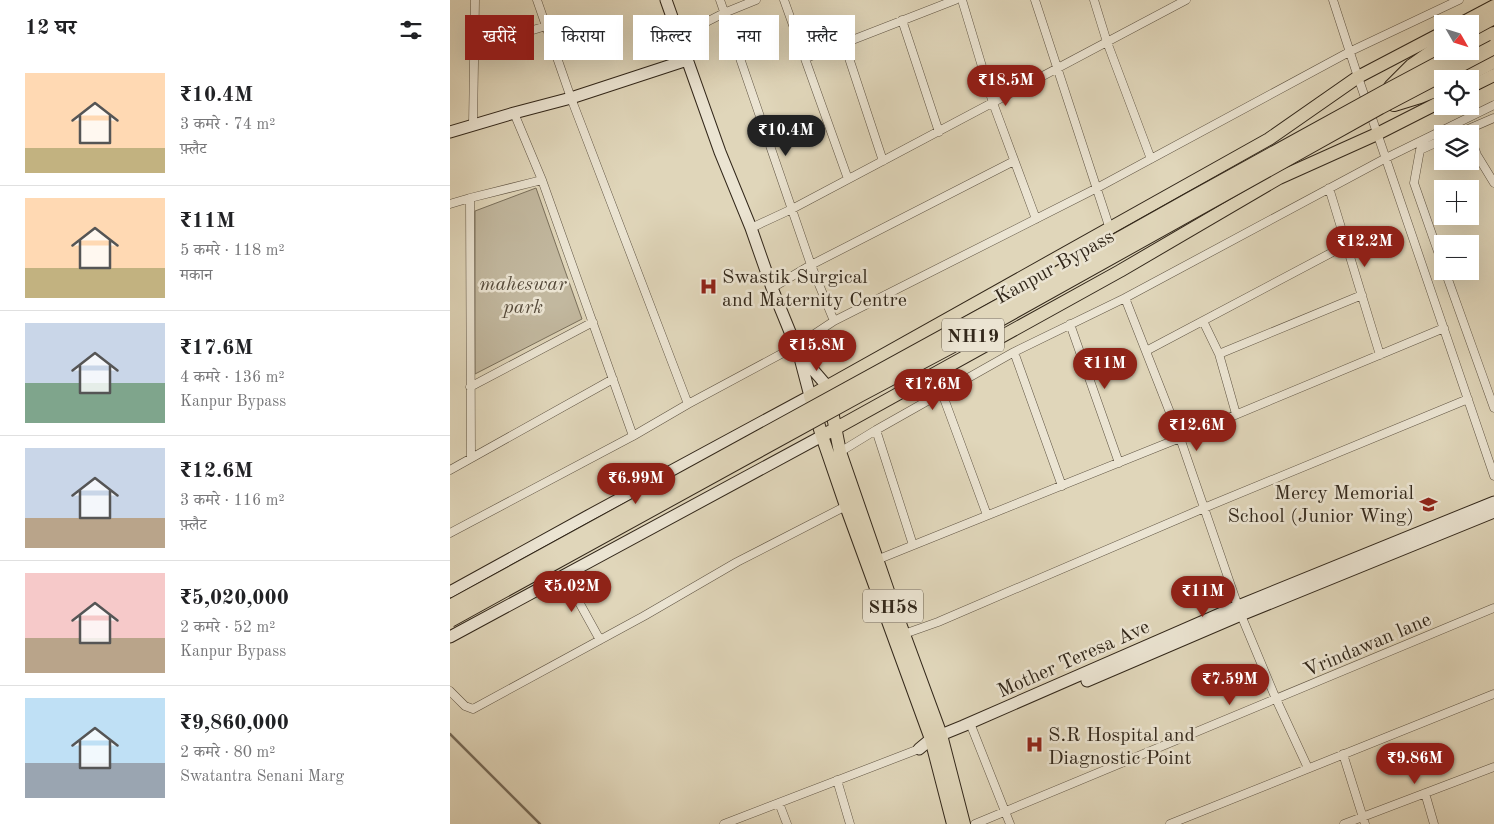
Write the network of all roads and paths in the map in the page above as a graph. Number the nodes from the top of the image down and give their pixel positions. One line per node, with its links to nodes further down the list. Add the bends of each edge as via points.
1 (475, 0): 16 (street)
2 (537, 0): 21 (street)
3 (666, 0): 17 (street)
4 (720, 0): 15 (street)
5 (756, 0): 15 (street)
6 (784, 0): 18 (street)
7 (955, 0): 22 (street)
8 (962, 0): 48 (street)
9 (1035, 0): 40 (street)
10 (1094, 0): 28 (street)
11 (1186, 0): 28 (street)
12 (1333, 0): 31 (street)
13 (1459, 0): 31 (street)
14 (1494, 6): 19 (main road)
15 (724, 13): 23 (street); 72 (street)
16 (475, 15)
17 (671, 15)
18 (790, 15)
19 (1477, 15)
20 (1494, 17): 24 (highway)
21 (544, 20)
22 (902, 20): 27 (street); 57 (street)
23 (709, 21)
24 (1479, 25)
25 (1494, 34): 29 (highway)
26 (1434, 37): 43 (main road)
27 (855, 39)
28 (1107, 42): 40 (street); 62 (street)
29 (1479, 42)
30 (1494, 47): 51 (highway, Kanpur Bypass / NH19, bridge)
31 (1351, 51): 43 (street); 62 (street)
32 (1434, 51): 45 (highway, via 1412,66)
33 (474, 60): 54 (street)
34 (558, 60): 47 (street)
35 (687, 60): 47 (street); 74 (street)
36 (807, 60): 66 (street)
37 (850, 60): 63 (street)
38 (1445, 60): 45 (highway, Kanpur Bypass / NH19, bridge)
39 (1494, 61): 41 (highway)
40 (1058, 69): 48 (street); 68 (street)
41 (1476, 70)
42 (1494, 75): 44 (main road)
43 (1358, 77): 58 (street); 75 (main road, via 1268,139)
44 (1479, 82)
45 (1389, 90): 123 (highway, Kanpur Bypass / NH19, bridge)
46 (1434, 90): 51 (highway, bridge)
47 (571, 98): 52 (street); 99 (street)
48 (993, 103): 57 (street); 64 (street)
49 (1434, 105): 58 (main road)
50 (1494, 105): 60 (street)
51 (1380, 107): 126 (highway, Kanpur Bypass / NH19, bridge)
52 (514, 113): 54 (street); 65 (street)
53 (1494, 118): 55 (street)
54 (473, 125): 56 (street)
55 (1479, 127)
56 (450, 132)
57 (939, 132): 63 (street)
58 (1377, 134): 60 (street); 102 (main road, via 1279,178 1120,271)
59 (1434, 144): 76 (street, via 1420,150 1414,183)
60 (1386, 158): 69 (street); 87 (street)
61 (1479, 158): 67 (street)
62 (1151, 159): 68 (street)
63 (883, 161): 66 (street)
64 (1014, 161): 73 (street); 78 (street)
65 (542, 180): 70 (street); 85 (street)
66 (848, 180): 72 (street)
67 (1494, 183)
68 (1097, 188): 73 (street); 75 (street)
69 (1330, 188): 77 (street); 82 (street)
70 (470, 198): 71 (street); 95 (street)
71 (450, 204)
72 (792, 209): 74 (street); 78 (street)
73 (1036, 219): 83 (street)
74 (751, 228): 80 (street)
75 (1110, 229): 94 (main road)
76 (1434, 240)
77 (1346, 245): 81 (street); 84 (street)
78 (811, 265): 80 (street); 83 (street)
79 (1448, 280): 100 (street)
80 (772, 288): 88 (street)
81 (1362, 295): 91 (street); 92 (street)
82 (1125, 298): 86 (street); 90 (street)
83 (834, 321): 88 (street)
84 (1203, 321): 90 (street); 91 (street)
85 (592, 322): 93 (street); 95 (street)
86 (1070, 324): 89 (street); 109 (street)
87 (1444, 328): 92 (street); 98 (street)
88 (798, 350): 94 (street); 97 (street); 99 (street)
89 (1014, 352): 96 (street); 112 (street)
90 (1146, 352): 106 (street)
91 (1219, 354): 101 (street)
92 (1380, 355): 101 (street)
93 (613, 379): 104 (street); 108 (street)
94 (827, 386): 97 (main road); 102 (main road, SH58)
95 (470, 387): 108 (street)
96 (942, 393): 103 (street); 117 (street)
97 (810, 396): 105 (main road, SH58); 122 (street)
98 (1468, 399): 111 (street); 115 (street)
99 (688, 404): 104 (street)
100 (1494, 408)
101 (1236, 414): 106 (street)
102 (834, 429): 105 (main road); 107 (main road, SH58)
103 (876, 430): 107 (street); 119 (street)
104 (633, 436): 118 (street)
105 (822, 436): 114 (main road, SH58); 121 (street)
106 (1180, 438): 109 (street); 115 (street)
107 (840, 452): 120 (main road, SH58)
108 (471, 458): 110 (street)
109 (1119, 463): 112 (street)
110 (450, 470)
111 (1494, 476)
112 (1062, 486): 117 (street)
113 (1494, 502): 125 (street)
114 (846, 506): 120 (main road, SH58); 129 (street, via 737,562)
115 (1204, 508): 125 (street); 127 (street)
116 (1494, 512): 125 (street)
117 (987, 515): 119 (street)
118 (450, 533)
119 (913, 545): 120 (street)
120 (872, 562): 127 (main road, SH58); 134 (main road, SH58)
121 (564, 575): 128 (street); 129 (street)
122 (450, 592)
123 (450, 607)
124 (1494, 608): 132 (street, Vrindawan lane)
125 (1240, 611): 132 (street); 133 (street)
126 (450, 620)
127 (904, 634): 134 (main road, SH58)
128 (450, 637)
129 (600, 640): 130 (street, via 474,709 465,706)
130 (450, 691)
131 (1494, 696): 136 (street)
132 (1276, 699): 138 (street); 142 (street, Vrindawan lane)
133 (971, 726): 134 (street); 142 (street)
134 (937, 741): 135 (street); 147 (main road, SH58); 148 (main road, SH58)
135 (919, 749): 139 (street)
136 (1343, 754): 138 (street); 143 (street)
137 (1494, 767): 140 (street)
138 (1308, 768): 151 (street)
139 (837, 780): 141 (street); 146 (street)
140 (1425, 793): 143 (street); 153 (street)
141 (779, 803): 144 (street); 145 (street)
142 (1006, 811): 149 (street, Vrindawan lane); 150 (street)
143 (1364, 820): 152 (street)
144 (724, 824)
145 (787, 824)
146 (850, 824)
147 (954, 824)
148 (964, 824)
149 (975, 824)
150 (1010, 824)
151 (1170, 824)
152 (1344, 824)
153 (1434, 824)

